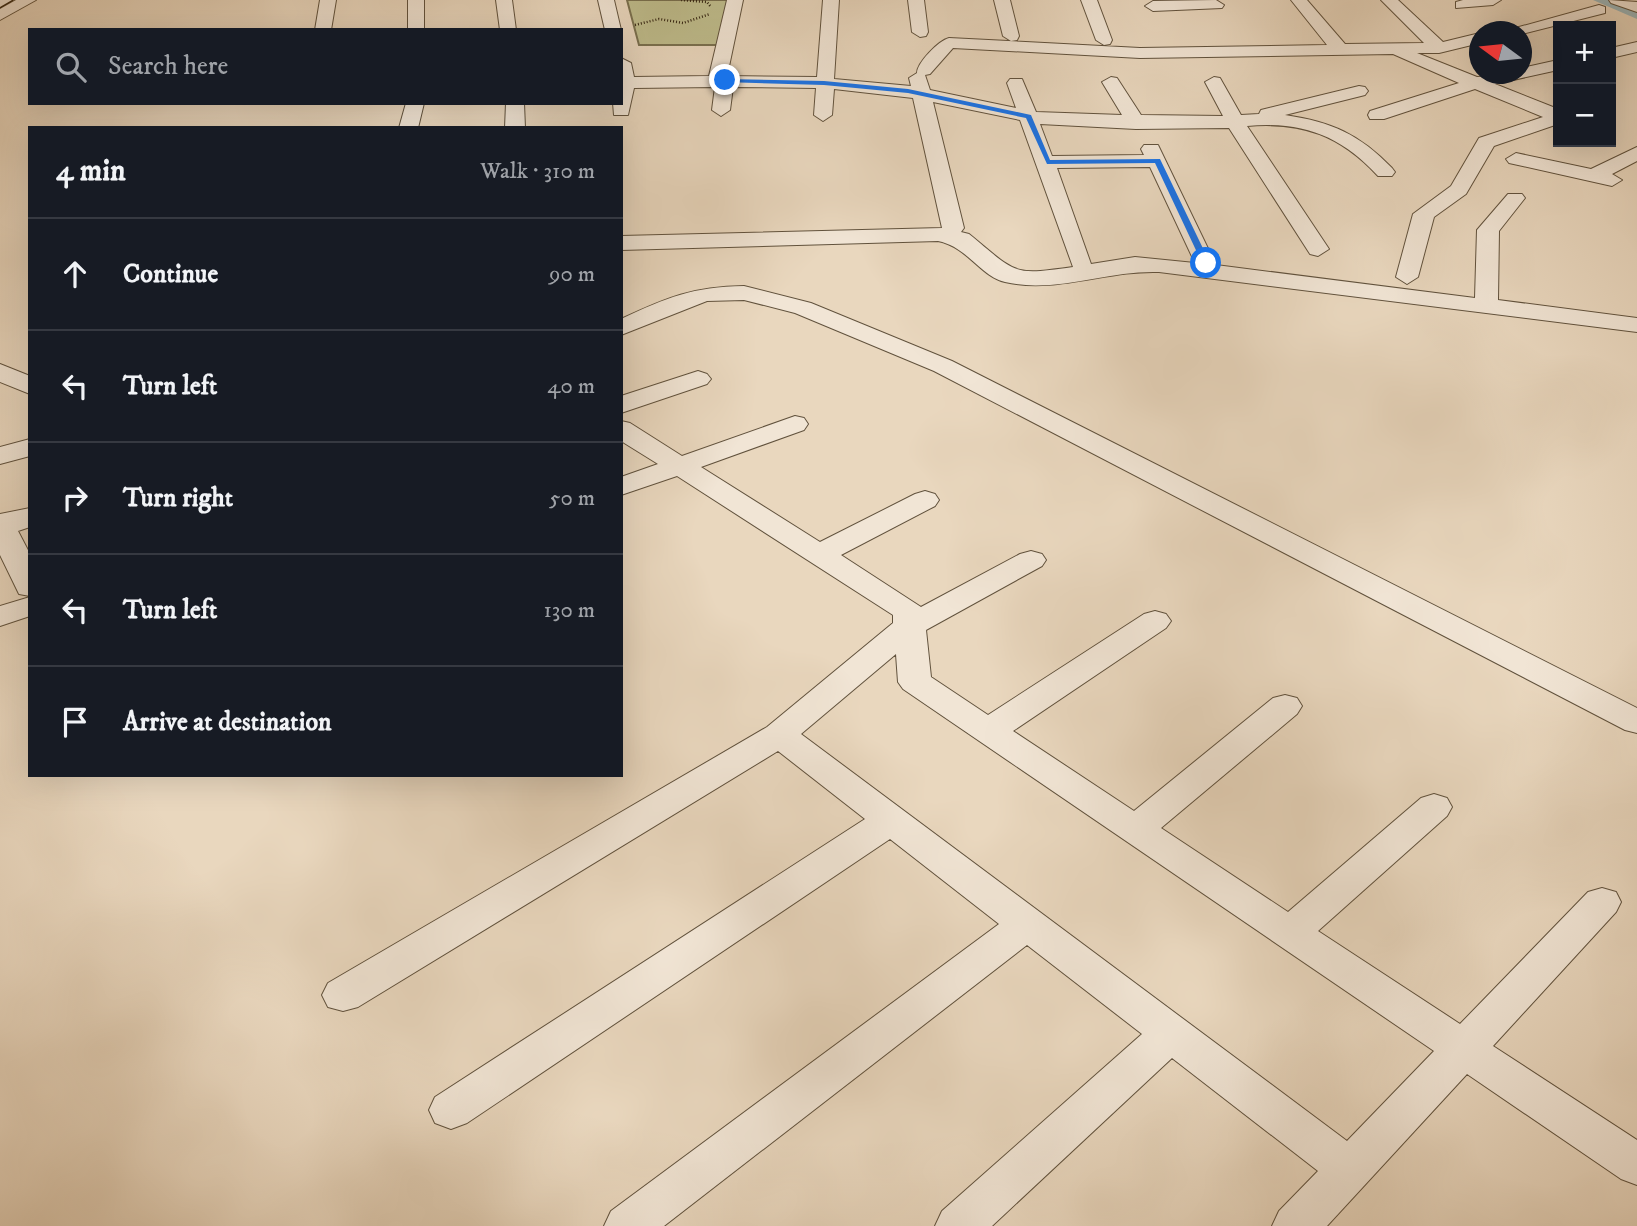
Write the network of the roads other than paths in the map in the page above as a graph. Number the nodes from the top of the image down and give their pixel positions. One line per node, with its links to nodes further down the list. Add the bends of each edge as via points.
1 (28, 0): 20 (street)
2 (328, 0): 22 (street)
3 (416, 0): 23 (street)
4 (504, 0): 24 (street)
5 (606, 0): 25 (street)
6 (734, 0): 45 (street)
7 (831, 0): 49 (street)
8 (916, 0): 26 (street)
9 (1002, 0): 27 (street)
10 (1089, 0): 28 (street)
11 (1300, 0): 32 (street)
12 (1389, 0): 34 (street)
13 (1493, 0): 16 (street)
14 (1617, 0): 18 (street)
15 (1215, 2): 17 (street); 36 (street)
16 (1462, 5)
17 (1153, 6)
18 (1637, 7)
19 (1599, 10): 21 (street)
20 (0, 15)
21 (1532, 26)
22 (323, 28)
23 (416, 28)
24 (508, 28)
25 (613, 28)
26 (920, 32)
27 (1011, 36)
28 (1104, 40)
29 (1469, 40): 34 (street)
30 (1037, 47): 38 (street); 43 (street); 46 (street, via 949,43)
31 (1637, 47): 39 (street)
32 (1339, 48): 33 (street); 35 (street)
33 (1387, 48): 34 (street); 44 (street)
34 (1439, 48)
35 (1301, 49): 36 (street); 54 (street)
36 (1247, 50): 37 (street)
37 (1212, 51): 38 (street); 65 (street, via 1219,77)
38 (1126, 52): 42 (street)
39 (1616, 52)
40 (1553, 66): 41 (street)
41 (1532, 70)
42 (1133, 71)
43 (1042, 72)
44 (1469, 80)
45 (721, 81): 48 (street); 49 (street); 58 (street)
46 (922, 81): 49 (street); 63 (street); 74 (street)
47 (1111, 82): 66 (street)
48 (624, 83)
49 (824, 83): 60 (street)
50 (1016, 83): 63 (street)
51 (1473, 84): 61 (street)
52 (1478, 84): 62 (street)
53 (1359, 91): 54 (street)
54 (1327, 99): 65 (street)
55 (414, 105): 67 (street)
56 (515, 105): 68 (street)
57 (622, 105): 59 (street)
58 (721, 110)
59 (621, 111)
60 (823, 115)
61 (1377, 115)
62 (1553, 115)
63 (1028, 117): 66 (street); 71 (street)
64 (1553, 119): 79 (street, via 1486,142 1460,190 1424,214)
65 (1244, 120): 66 (street); 72 (street, via 1332,133 1360,146); 76 (street)
66 (1136, 123)
67 (409, 126)
68 (515, 126)
69 (1637, 153): 70 (street, via 1602,178)
70 (1516, 159)
71 (1047, 162): 77 (street); 78 (street, via 1154,155)
72 (1385, 172)
73 (1515, 198): 80 (street, via 1488,230)
74 (953, 228)
75 (623, 243): 80 (street, via 938,234 961,239 1016,279 1146,264)
76 (1318, 249)
77 (1081, 262)
78 (1206, 263)
79 (1408, 277)
80 (1486, 306): 81 (street)
81 (1637, 325)
82 (623, 327): 104 (street, via 705,294 744,293 803,308 943,366)
83 (0, 372): 85 (street)
84 (698, 379): 86 (street)
85 (28, 385)
86 (623, 404)
87 (795, 424): 91 (street)
88 (623, 430): 91 (street)
89 (28, 448): 90 (street)
90 (0, 456)
91 (680, 466): 92 (street); 96 (street)
92 (623, 486)
93 (925, 500): 96 (street)
94 (28, 518): 95 (street)
95 (0, 525): 98 (street)
96 (819, 555): 102 (street, via 908,611)
97 (1031, 560): 102 (street)
98 (28, 583)
99 (28, 607): 100 (street)
100 (0, 616)
101 (1155, 621): 105 (street)
102 (909, 626): 105 (street, via 915,681); 106 (street)
103 (1285, 706): 109 (street)
104 (1637, 722)
105 (989, 731): 109 (street)
106 (779, 735): 108 (street); 113 (street)
107 (1434, 807): 112 (street)
108 (891, 820): 111 (street); 116 (street)
109 (1136, 829): 112 (street)
110 (1602, 902): 115 (street)
111 (1027, 923): 114 (street); 119 (street)
112 (1290, 933): 115 (street)
113 (343, 996)
114 (1171, 1032): 118 (street); 120 (street)
115 (1463, 1049): 117 (street); 118 (street)
116 (452, 1110)
117 (1637, 1165)
118 (1350, 1169): 121 (street)
119 (628, 1226)
120 (959, 1226)
121 (1296, 1226)

